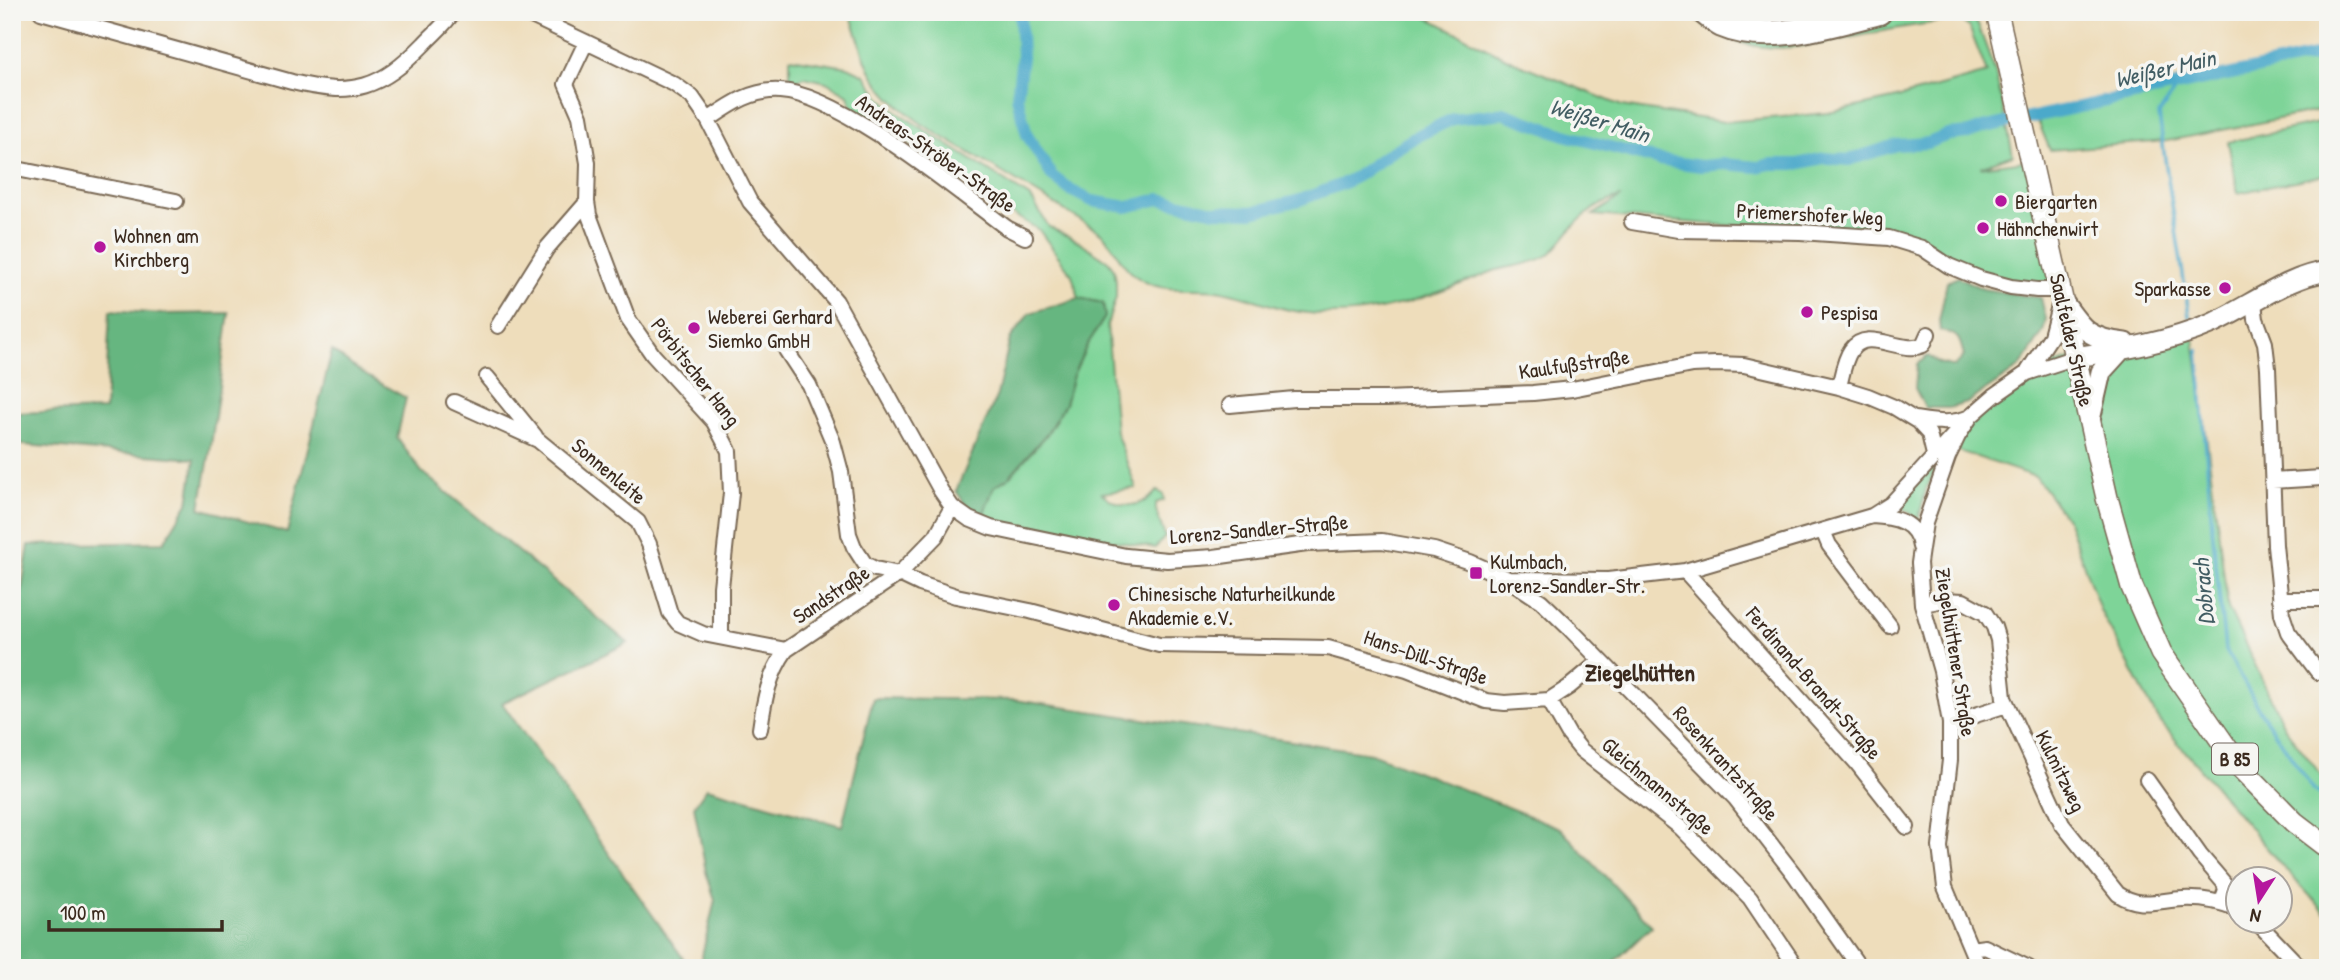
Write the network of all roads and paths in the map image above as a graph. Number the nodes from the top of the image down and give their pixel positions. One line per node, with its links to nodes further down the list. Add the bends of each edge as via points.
1 (41, 12): 6 (street, via 326,88 359,87 381,80)
2 (523, 12): 8 (street)
3 (1704, 12): 7 (highway, via 1720,24)
4 (1879, 12): 7 (highway, via 1767,34)
5 (1997, 12): 16 (main road, Saalfelder Straße / B 85)
6 (456, 14)
7 (1729, 21)
8 (586, 42): 9 (street, via 674,84 692,97); 12 (street, Pörbitscher Hang, via 566,84 580,116 588,163)
9 (708, 120): 14 (street, Andreas-Ströber-Straße, via 747,96 781,91 803,95 880,136); 35 (street, via 750,202 836,301)
10 (12, 168): 11 (street)
11 (176, 201)
12 (587, 202): 18 (street, via 547,248); 46 (street, Pörbitscher Hang, via 628,319 653,355 714,422 729,451 732,485)
13 (1632, 222): 16 (street, Priemershofer Weg, via 1678,230 1889,238 1922,248 1981,279)
14 (1025, 237)
15 (2328, 271): 17 (street, via 2286,284)
16 (2061, 295): 20 (street, via 2092,337); 22 (main road, Saalfelder Straße / B 85); 23 (street, via 2051,336)
17 (2254, 302): 20 (street, via 2210,325); 34 (street, via 2268,368)
18 (498, 326)
19 (1928, 334): 25 (street, via 1917,348 1864,340 1851,349)
20 (2131, 348): 22 (street); 30 (street, via 2101,372)
21 (786, 350): 40 (street, Hans-Dill-Straße, via 809,385 833,442 854,547 865,564)
22 (2076, 357): 23 (street); 30 (main road, Saalfelder Straße / B 85)
23 (2027, 373): 28 (street)
24 (487, 377): 31 (street)
25 (1839, 387): 27 (street, Kaulfußstraße, via 1716,363 1534,393); 29 (street, Kaulfußstraße)
26 (454, 402): 31 (street, Sonnenleite)
27 (1230, 405)
28 (1971, 416): 29 (street, Kaulfußstraße, via 1940,423); 32 (street, Lorenz-Sandler-Straße)
29 (1914, 419): 32 (street)
30 (2090, 421): 56 (main road, Saalfelder Straße / B 85, via 2132,587 2161,653 2239,766 2294,822)
31 (538, 440): 46 (street, Sonnenleite, via 638,522 670,613 678,623)
32 (1941, 456): 36 (street, Lorenz-Sandler-Straße); 38 (street, Ziegelhüttener Straße)
33 (2328, 474): 34 (street)
34 (2272, 481): 42 (street)
35 (952, 508): 40 (street, Sandstraße, via 936,536); 41 (street, Lorenz-Sandler-Straße, via 991,528 1126,556 1202,558 1307,544 1382,541 1434,550)
36 (1872, 516): 37 (street, Lorenz-Sandler-Straße); 38 (street, Lorenz-Sandler-Straße, via 1895,517 1909,525)
37 (1823, 531): 39 (street, Lorenz-Sandler-Straße); 45 (street)
38 (1921, 549): 44 (street, Ziegelhüttener Straße)
39 (1685, 571): 41 (street, Lorenz-Sandler-Straße, via 1608,580); 55 (street, Ferdinand-Brandt-Straße)
40 (899, 574): 47 (street, Sandstraße); 50 (street, Hans-Dill-Straße, via 956,596 1148,643 1328,648 1407,670 1486,701)
41 (1508, 579): 48 (street, Rosenkrantzstraße, via 1541,601)
42 (2280, 599): 43 (street); 49 (street, via 2288,632)
43 (2328, 599)
44 (1922, 604): 51 (street, Kulmitzweg, via 1963,601 1985,613 1998,640 2000,680); 52 (street, Ziegelhüttener Straße)
45 (1890, 626)
46 (721, 636): 47 (street)
47 (786, 650): 53 (street, Sandstraße, via 775,664)
48 (1600, 661): 50 (street); 62 (street, Rosenkrantzstraße, via 1735,798)
49 (2318, 672)
50 (1549, 700): 61 (street, Gleichmannstraße, via 1581,750 1681,828 1750,898)
51 (2007, 705): 52 (street); 57 (street, Kulmitzweg, via 2062,824 2118,894 2138,903 2202,899)
52 (1950, 723): 60 (street, Ziegelhüttener Straße, via 1940,847 1945,887)
53 (760, 729)
54 (2147, 780): 57 (street, via 2224,883)
55 (1908, 827)
56 (2328, 848)
57 (2221, 903): 58 (street, Kulmitzweg)
58 (2224, 904)
59 (2268, 934): 65 (street)
60 (1971, 949): 63 (street, Ziegelhüttener Straße); 64 (street, via 1985,947)
61 (1797, 968)
62 (1860, 968)
63 (1979, 968)
64 (2029, 968)
65 (2301, 968)

